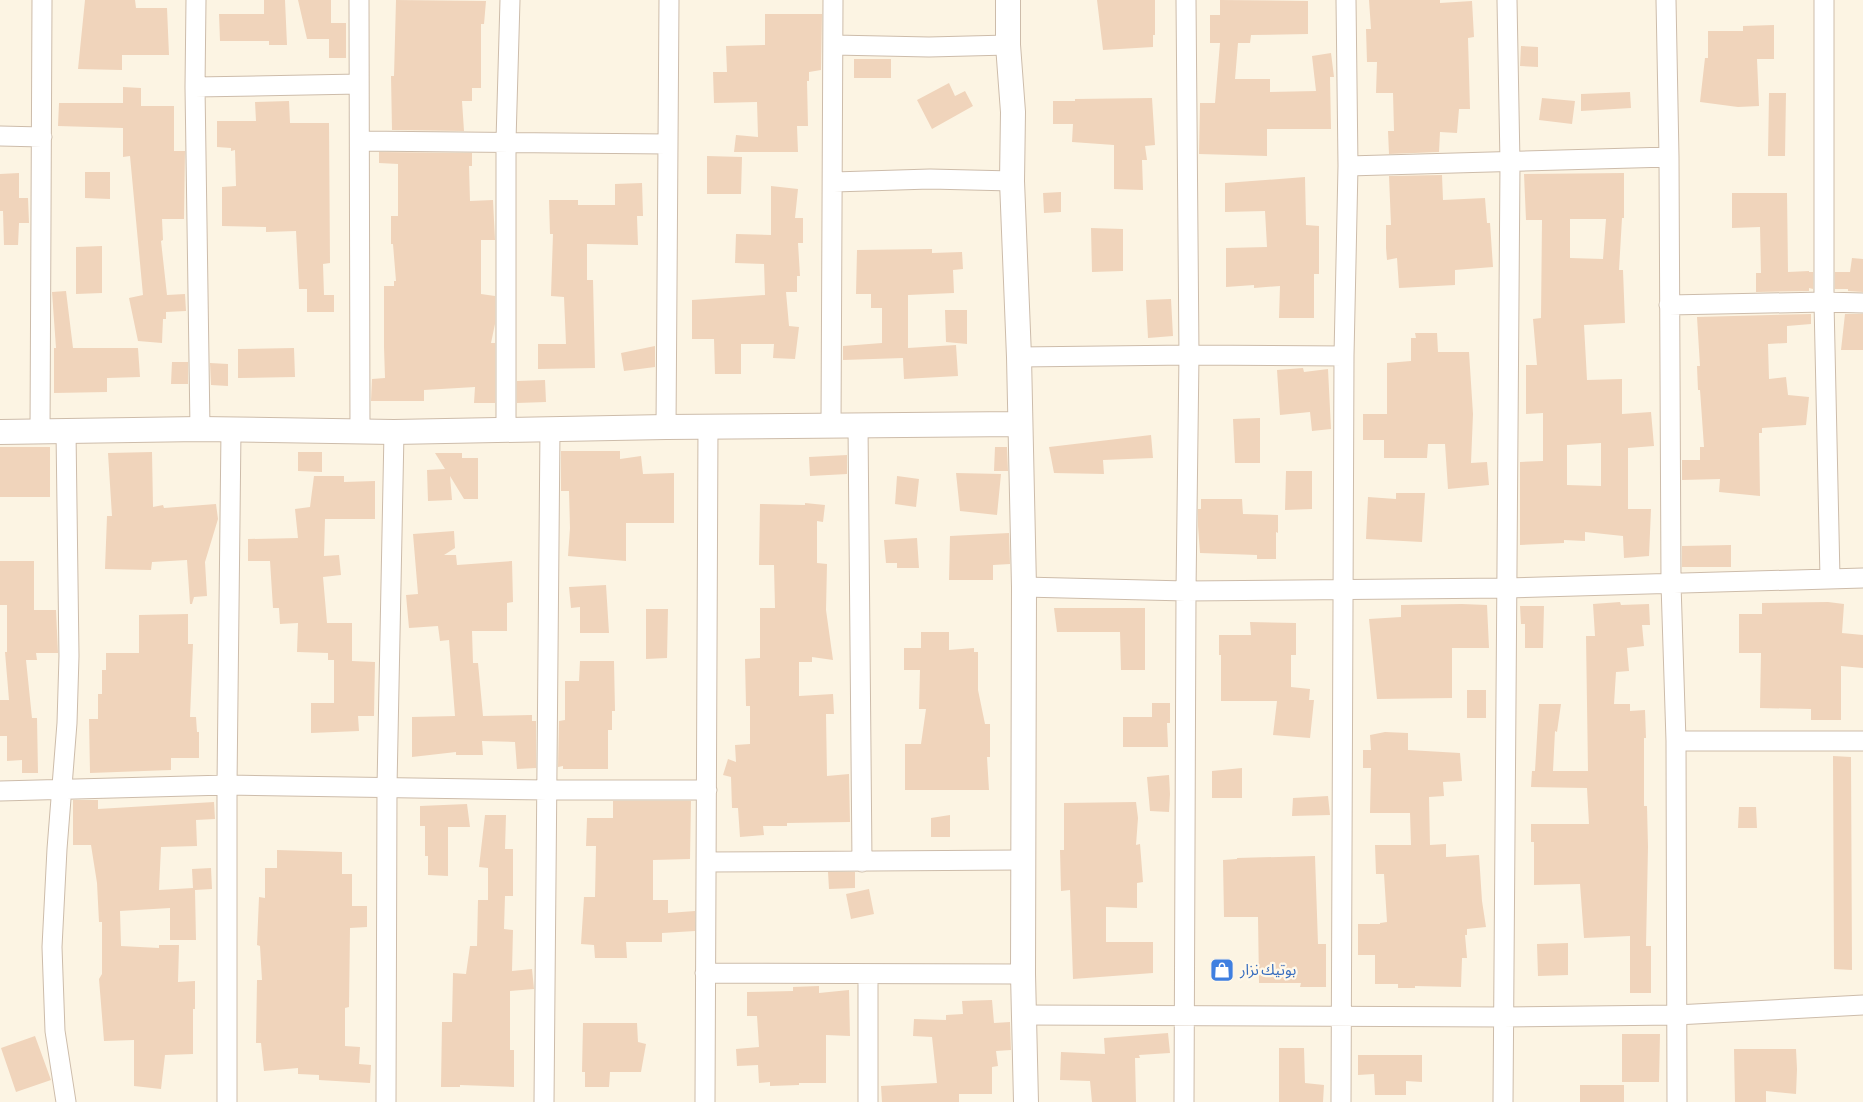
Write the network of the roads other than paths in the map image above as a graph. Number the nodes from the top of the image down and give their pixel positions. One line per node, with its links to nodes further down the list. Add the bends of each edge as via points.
1 (42, 0): 18 (street)
2 (196, 0): 16 (street)
3 (359, 0): 15 (street)
4 (510, 0): 20 (street)
5 (668, 0): 21 (street)
6 (834, 0): 13 (street)
7 (1008, 0): 14 (street)
8 (1186, 0): 30 (street)
9 (1346, 0): 24 (street)
10 (1507, 0): 23 (street)
11 (1666, 0): 22 (street)
12 (1824, 0): 27 (street)
13 (834, 45): 14 (street); 26 (street)
14 (1008, 45): 25 (street, via 1013,112)
15 (358, 84): 16 (street); 19 (street)
16 (195, 87): 38 (street)
17 (0, 136): 18 (street)
18 (42, 137): 46 (street)
19 (360, 141): 20 (street); 44 (street)
20 (506, 141): 21 (street); 41 (street)
21 (667, 144): 37 (street)
22 (1669, 157): 23 (street); 29 (street)
23 (1510, 163): 24 (street); 51 (street)
24 (1348, 166): 31 (street)
25 (1012, 181): 26 (street); 32 (street)
26 (834, 182): 36 (street)
27 (1824, 302): 28 (street); 29 (street); 47 (street)
28 (1863, 303)
29 (1669, 305): 49 (street)
30 (1189, 355): 31 (street); 32 (street); 53 (street)
31 (1344, 356): 52 (street)
32 (1019, 357): 33 (street)
33 (1020, 424): 34 (street); 50 (street)
34 (858, 425): 36 (street); 64 (street)
35 (708, 426): 36 (street); 37 (street); 60 (street)
36 (831, 426)
37 (666, 427): 39 (street)
38 (200, 429): 40 (street); 42 (street)
39 (550, 429): 41 (street); 59 (street)
40 (231, 430): 44 (street); 56 (street)
41 (506, 430): 45 (street)
42 (66, 431): 46 (street); 58 (street, via 69,656)
43 (0, 432): 46 (street)
44 (360, 432): 45 (street)
45 (394, 432): 57 (street)
46 (40, 433)
47 (1830, 578): 48 (street); 49 (street)
48 (1863, 578)
49 (1671, 584): 51 (street); 54 (street)
50 (1024, 587): 53 (street); 62 (street)
51 (1506, 588): 52 (street); 73 (street)
52 (1343, 589): 53 (street); 72 (street)
53 (1186, 591): 70 (street)
54 (1676, 741): 55 (street); 71 (street)
55 (1863, 741)
56 (227, 785): 57 (street); 58 (street); 75 (street)
57 (387, 787): 59 (street); 76 (street)
58 (62, 790): 61 (street); 74 (street, via 52,947 55,1031)
59 (548, 790): 60 (street); 77 (street)
60 (707, 790): 63 (street)
61 (0, 791)
62 (1024, 860): 64 (street); 67 (street)
63 (706, 862): 64 (street); 65 (street)
64 (862, 862)
65 (705, 973): 66 (street); 78 (street)
66 (868, 974): 67 (street); 79 (street)
67 (1023, 974): 69 (street)
68 (1863, 1005): 71 (street)
69 (1024, 1015): 70 (street); 80 (street)
70 (1184, 1015): 72 (street); 81 (street)
71 (1676, 1015): 73 (street); 84 (street)
72 (1341, 1016): 73 (street); 82 (street)
73 (1504, 1017): 83 (street)
74 (66, 1102)
75 (227, 1102)
76 (386, 1102)
77 (544, 1102)
78 (705, 1102)
79 (868, 1102)
80 (1026, 1102)
81 (1184, 1102)
82 (1342, 1102)
83 (1503, 1102)
84 (1677, 1102)

